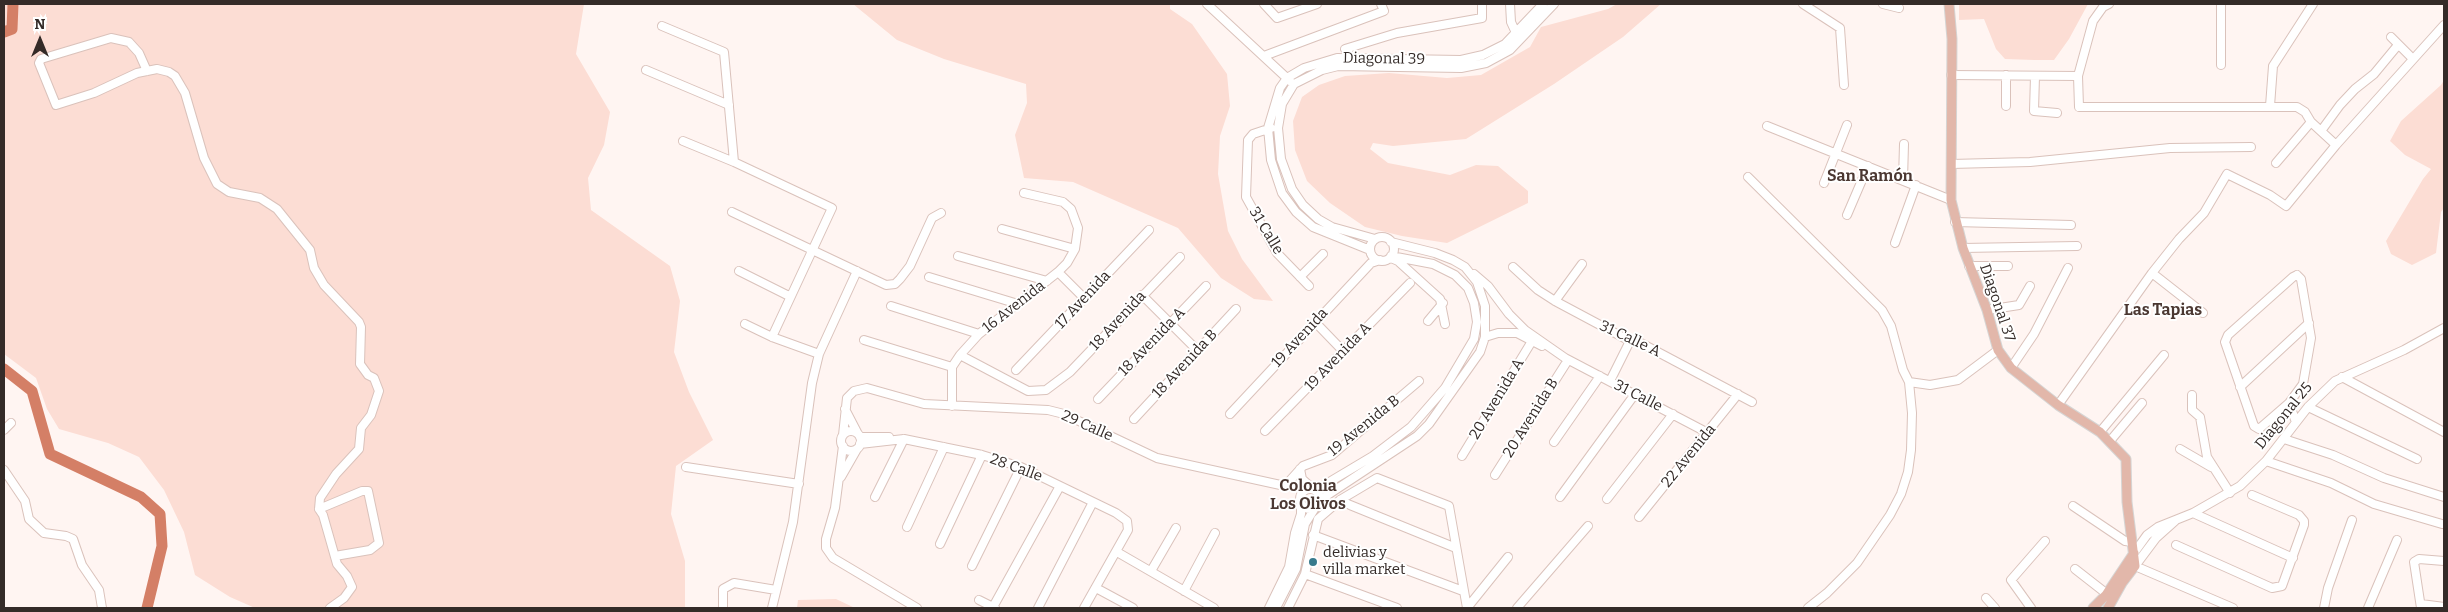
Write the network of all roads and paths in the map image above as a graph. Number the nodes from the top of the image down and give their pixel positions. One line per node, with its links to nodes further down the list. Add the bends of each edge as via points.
1 (1208, 4): 23 (street)
2 (1264, 4): 3 (street, via 1277,18)
3 (1317, 4)
4 (1482, 4): 20 (street, via 1482,18)
5 (1510, 4): 18 (street, via 1511,22)
6 (1543, 4): 18 (street, Diagonal 39)
7 (1554, 4): 18 (street, Diagonal 39)
8 (1803, 4): 34 (street, via 1840,28)
9 (1884, 4): 15 (street)
10 (1949, 4): 29 (main road, Diagonal 37)
11 (2109, 4): 32 (street, via 2093,20)
12 (2221, 4): 26 (street)
13 (2313, 4): 37 (street, via 2274,66)
14 (1382, 8): 23 (street)
15 (1899, 8)
16 (2444, 25): 25 (street)
17 (662, 26): 35 (street, via 724,52)
18 (1518, 36): 24 (street, Diagonal 39, via 1473,58); 33 (street, Diagonal 39, via 1510,50 1475,66 1338,66)
19 (2391, 37): 21 (street)
20 (1370, 41): 22 (street); 24 (street)
21 (2398, 45): 25 (street); 44 (street, via 2374,74 2340,105)
22 (1345, 48)
23 (1264, 56): 33 (street)
24 (1372, 57): 33 (street, Diagonal 39, via 1320,62)
25 (2413, 59): 47 (street)
26 (2221, 65)
27 (646, 70): 35 (street)
28 (147, 71): 28 (street, via 56,105 39,63 41,59 111,38 128,42 139,53); 192 (street, via 157,69 176,76 185,93 204,158 217,184 229,192 264,200 277,209 310,250 314,268 324,285 360,325 360,364 374,378 379,391 371,415 361,428 359,449 336,474 320,498)
29 (1951, 75): 30 (street); 52 (main road, Diagonal 37)
30 (2006, 75): 31 (street); 36 (street)
31 (2035, 76): 32 (street); 38 (street, via 2034,111)
32 (2078, 76): 37 (street, via 2079,103 2084,108)
33 (1291, 81): 42 (street, via 1275,101); 43 (street, via 1282,104)
34 (1844, 85)
35 (729, 105): 50 (street)
36 (2006, 106)
37 (2270, 106): 39 (street, via 2297,107)
38 (2057, 113)
39 (2312, 122): 44 (street); 51 (street)
40 (1846, 125): 49 (street)
41 (1767, 126): 49 (street)
42 (1268, 128): 43 (street); 77 (street, via 1276,177 1296,212 1313,227); 90 (street, 31 Calle, via 1250,137 1247,199 1277,253)
43 (1278, 128): 67 (street, via 1285,173 1303,205 1332,227)
44 (2321, 131): 47 (street)
45 (683, 141): 50 (street)
46 (1904, 144): 55 (street)
47 (2336, 145): 88 (street, via 2286,206 2270,194 2227,174 2204,213)
48 (2251, 147): 52 (street, via 2170,148 2039,161)
49 (1836, 154): 53 (street); 56 (street)
50 (734, 162): 73 (street, via 832,208)
51 (2276, 163)
52 (1951, 164): 59 (main road, Diagonal 37)
53 (1868, 166): 55 (street); 62 (street)
54 (1748, 177): 133 (street, via 1882,310 1891,326)
55 (1903, 180): 57 (street)
56 (1824, 183)
57 (1916, 185): 59 (street); 69 (street)
58 (1024, 193): 72 (street, via 1063,202 1071,209 1078,228)
59 (1951, 200): 63 (main road, Diagonal 37)
60 (732, 212): 73 (street)
61 (940, 214): 86 (street, via 932,218 910,266 895,284 886,285)
62 (1847, 215)
63 (1955, 222): 64 (street); 71 (main road, Diagonal 37)
64 (2071, 225)
65 (1002, 229): 72 (street)
66 (1149, 230): 98 (street, 17 Avenida)
67 (1375, 239): 68 (street, 31 Calle, via 1384,237); 77 (street)
68 (1391, 242): 78 (street, via 1393,250); 83 (street, 31 Calle, via 1435,253)
69 (1895, 242)
70 (2077, 246): 71 (street)
71 (1963, 248): 80 (main road, Diagonal 37)
72 (1075, 249): 87 (street, 16 Avenida)
73 (813, 251): 86 (street); 97 (street)
74 (1323, 254): 90 (street)
75 (958, 256): 91 (street)
76 (1180, 257): 96 (street, 18 Avenida)
77 (1373, 257): 78 (street); 107 (street, 19 Avenida)
78 (1390, 257): 100 (street); 179 (street, via 1433,264 1455,275 1468,288 1474,303 1477,322 1474,339 1445,388 1411,427 1373,456)
79 (1582, 264): 99 (street)
80 (1969, 266): 81 (street); 104 (main road, Diagonal 37)
81 (2008, 266)
82 (1513, 267): 99 (street, 31 Calle A)
83 (1465, 268): 115 (street, via 1477,282 1485,306); 125 (street, 31 Calle, via 1488,286 1525,330)
84 (2068, 268): 127 (street, via 2034,334)
85 (739, 271): 97 (street)
86 (857, 271): 122 (street)
87 (1058, 272): 91 (street, 16 Avenida); 98 (street)
88 (2152, 273): 105 (street); 142 (street)
89 (929, 277): 101 (street)
90 (1300, 277): 94 (street, 31 Calle)
91 (1047, 281): 101 (street, 16 Avenida)
92 (1410, 283): 121 (street, 19 Avenida A)
93 (1206, 286): 108 (street, 18 Avenida A)
94 (1309, 286)
95 (2030, 286): 104 (street, via 2020,304)
96 (1142, 295): 108 (street); 123 (street, 18 Avenida, via 1055,385 1046,390 1028,391)
97 (789, 296): 114 (street)
98 (1084, 298): 128 (street, 17 Avenida)
99 (1555, 301): 118 (street, 31 Calle A)
100 (1442, 303): 106 (street); 111 (street)
101 (1018, 304): 113 (street, 16 Avenida)
102 (891, 306): 113 (street)
103 (1236, 309): 119 (street, 18 Avenida B)
104 (1987, 310): 120 (main road, Diagonal 37)
105 (2203, 313)
106 (1428, 321)
107 (1315, 322): 121 (street); 146 (street, 19 Avenida)
108 (1170, 323): 119 (street); 138 (street, 18 Avenida A)
109 (2309, 323): 134 (street); 134 (street, via 2301,279 2293,276 2228,335 2226,350); 141 (street, via 2311,338 2303,384)
110 (745, 324): 114 (street)
111 (1444, 324)
112 (2444, 328): 130 (street, Diagonal 25, via 2404,350)
113 (979, 334): 123 (street, 16 Avenida)
114 (772, 336): 122 (street)
115 (1485, 337): 117 (street, 31 Calle, via 1517,333); 186 (street, via 1480,352 1423,430)
116 (864, 340): 126 (street)
117 (1532, 341): 125 (street, 31 Calle); 166 (street, 20 Avenida A)
118 (1630, 342): 132 (street); 136 (street, 31 Calle A, via 1637,341)
119 (1198, 350): 148 (street, 18 Avenida B)
120 (1998, 350): 127 (main road, Diagonal 37); 133 (street, via 1958,380 1930,385)
121 (1343, 351): 152 (street, 19 Avenida A)
122 (819, 354): 176 (street, via 812,383)
123 (960, 355): 126 (street, 16 Avenida)
124 (2164, 355): 153 (street)
125 (1568, 360): 129 (street, 31 Calle); 174 (street, 20 Avenida B)
126 (952, 367): 143 (street)
127 (2011, 368): 142 (main road, Diagonal 37)
128 (1016, 370)
129 (1600, 376): 132 (street, 31 Calle); 161 (street)
130 (2342, 377): 144 (street, Diagonal 25, via 2324,389); 154 (street)
131 (1419, 381): 172 (street, 19 Avenida B, via 1332,455)
132 (1610, 381): 135 (street, 31 Calle)
133 (1909, 382): 246 (street, via 1911,450 1901,494 1857,564)
134 (2240, 387): 141 (street, via 2254,426 2259,428)
135 (1635, 394): 147 (street, 31 Calle); 183 (street)
136 (1738, 394): 139 (street, 31 Calle A); 155 (street, 22 Avenida)
137 (2192, 395): 171 (street, via 2192,410 2200,417 2204,447)
138 (1098, 398)
139 (1752, 402)
140 (2142, 403): 159 (street)
141 (2289, 403): 149 (street)
142 (2058, 405): 153 (main road, Diagonal 37)
143 (952, 406): 145 (street, 29 Calle, via 924,404 867,388 854,391 847,398); 178 (street, 29 Calle, via 1064,414 1157,458)
144 (2308, 406): 149 (street, Diagonal 25); 167 (street)
145 (845, 409): 156 (street); 160 (street)
146 (1230, 414)
147 (1673, 414): 155 (street, 31 Calle); 185 (street)
148 (1134, 419)
149 (2296, 422): 158 (street, Diagonal 25)
150 (11, 423): 151 (street)
151 (4, 430)
152 (1265, 431)
153 (2100, 432): 159 (main road, Diagonal 37)
154 (2444, 432)
155 (1708, 433): 194 (street, 22 Avenida)
156 (844, 435): 160 (street, via 851,432); 162 (street)
157 (900, 439): 160 (street, 28 Calle); 163 (street, 28 Calle); 182 (street)
158 (2284, 439): 168 (street, Diagonal 25); 184 (street, via 2333,455 2384,478)
159 (2110, 440): 205 (main road, Diagonal 37, via 2124,454 2127,462)
160 (859, 441): 162 (street, via 849,451); 175 (street)
161 (1554, 442)
162 (843, 446): 175 (street)
163 (944, 447): 165 (street, 28 Calle); 198 (street)
164 (2180, 449): 171 (street)
165 (982, 455): 169 (street, 28 Calle); 206 (street)
166 (1462, 456)
167 (2417, 459)
168 (2266, 461): 180 (street, Diagonal 25); 197 (street, via 2331,483 2374,504)
169 (1021, 466): 177 (street, 28 Calle); 215 (street)
170 (686, 467): 176 (street)
171 (2212, 468): 180 (street)
172 (1300, 469): 178 (street, 19 Avenida B); 179 (street, via 1302,478)
173 (4, 470): 230 (street, via 24,501 29,519 44,533 74,540 82,564 99,590)
174 (1494, 476)
175 (839, 481): 234 (street, via 826,548 833,558)
176 (799, 484): 221 (street)
177 (1060, 486): 188 (street, 28 Calle); 235 (street)
178 (1286, 486): 179 (street, 29 Calle); 189 (street)
179 (1312, 489): 186 (street); 189 (street, via 1302,491)
180 (2230, 493): 193 (street, Diagonal 25)
181 (2252, 495): 213 (street, via 2303,518 2304,525)
182 (875, 497)
183 (1560, 497)
184 (2444, 497)
185 (1607, 499)
186 (1320, 500): 191 (street)
187 (1340, 500): 202 (street, via 1318,519); 208 (street); 208 (street, via 1371,480 1383,479 1446,503 1450,509)
188 (1093, 502): 209 (street, 28 Calle, via 1127,521 1128,530); 236 (street)
189 (1300, 502): 191 (street, via 1307,509); 240 (street, via 1301,514 1289,567)
190 (2073, 506): 205 (street, via 2125,541)
191 (1315, 508): 241 (street, via 1306,524 1296,569)
192 (318, 509): 211 (street, via 323,515); 211 (street, via 368,491 380,543 370,550)
193 (2193, 513): 195 (street, Diagonal 25); 213 (street)
194 (1639, 517)
195 (2178, 518): 210 (street, Diagonal 25, via 2152,531); 216 (street, Diagonal 25, via 2156,538)
196 (2352, 520): 251 (street)
197 (2442, 524)
198 (907, 526)
199 (1588, 526): 245 (street)
200 (1176, 528): 218 (street)
201 (1215, 533): 222 (street)
202 (1313, 535): 219 (street); 223 (street)
203 (2397, 540): 252 (street)
204 (2045, 541): 248 (street, via 2011,580)
205 (2132, 542): 210 (main road, Diagonal 37)
206 (940, 544)
207 (2176, 545): 213 (street, via 2275,589 2284,585)
208 (1456, 548): 223 (street)
209 (1117, 552): 218 (street); 220 (street)
210 (2134, 553): 216 (main road, Diagonal 37); 224 (main road, Diagonal 25)
211 (334, 556): 231 (street, via 352,587)
212 (1508, 556): 244 (street)
213 (2293, 558)
214 (2444, 561): 227 (street, via 2415,559)
215 (972, 566)
216 (2135, 566): 249 (main road); 250 (street)
217 (2075, 569): 224 (street)
218 (1151, 571): 222 (street)
219 (1305, 574): 242 (street); 243 (street)
220 (1096, 588): 237 (street); 238 (street)
221 (776, 590): 232 (street, via 734,583 723,590); 233 (street)
222 (1184, 591): 239 (street)
223 (1464, 591): 244 (street)
224 (2107, 594): 228 (main road, Diagonal 25)
225 (1986, 598): 247 (street)
226 (979, 600): 235 (street)
227 (2421, 606): 229 (street)
228 (2097, 607)
229 (2444, 607)
230 (102, 608)
231 (330, 608)
232 (723, 608)
233 (772, 608)
234 (917, 608)
235 (994, 608)
236 (1038, 608)
237 (1084, 608)
238 (1130, 608)
239 (1214, 608)
240 (1269, 608)
241 (1276, 608)
242 (1291, 608)
243 (1397, 608)
244 (1467, 608)
245 (1517, 608)
246 (1808, 608)
247 (1994, 608)
248 (2031, 608)
249 (2108, 608)
250 (2232, 608)
251 (2324, 608)
252 (2368, 608)

